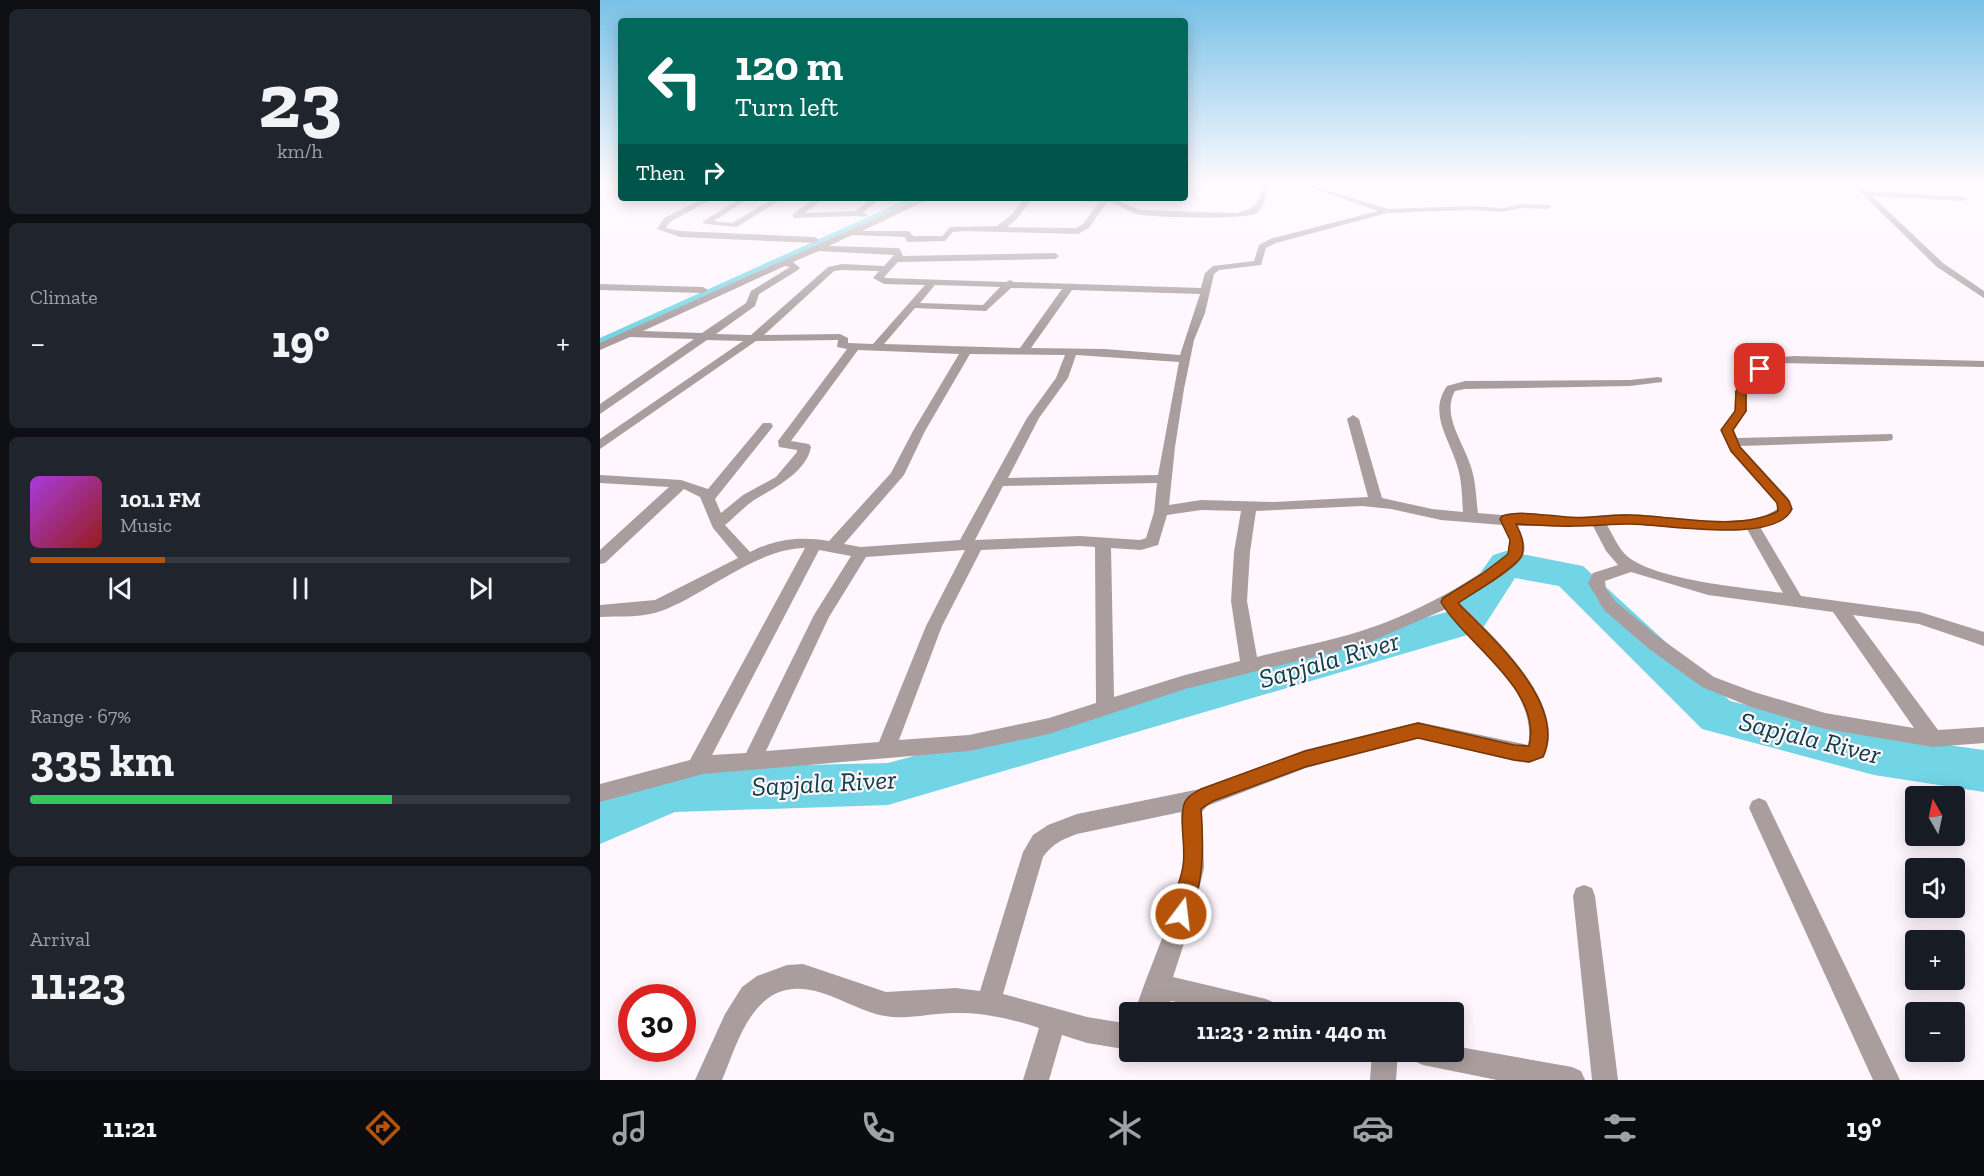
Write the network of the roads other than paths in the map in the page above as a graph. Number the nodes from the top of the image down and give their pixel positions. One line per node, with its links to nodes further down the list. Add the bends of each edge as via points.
1 (759, 234): 8 (street)
2 (834, 234): 8 (street)
3 (844, 234): 8 (street)
4 (909, 234): 5 (street, via 909,239 945,238)
5 (948, 234)
6 (1301, 234): 18 (street, via 1266,244 1258,263 1212,270)
7 (1905, 234): 19 (street)
8 (816, 244): 10 (street, via 892,250 899,252); 11 (street); 17 (street)
9 (1054, 256): 10 (street)
10 (896, 259): 12 (street)
11 (784, 263): 21 (street); 22 (street, via 795,268 754,293 751,304)
12 (886, 268): 13 (street, via 879,280); 23 (street, via 831,269)
13 (933, 282): 14 (street); 20 (street)
14 (1010, 283): 16 (street); 20 (street, via 986,308)
15 (600, 287): 17 (street)
16 (1069, 287): 18 (street); 27 (street)
17 (704, 290): 24 (street)
18 (1206, 291): 30 (street)
19 (1984, 295)
20 (912, 305): 26 (street)
21 (629, 334): 22 (street); 24 (street)
22 (704, 336): 23 (street); 33 (street)
23 (754, 338): 25 (street, via 840,337 844,340 841,345); 38 (street)
24 (604, 340)
25 (855, 346): 26 (street); 50 (street, via 784,441 804,447 803,453 774,486 754,493)
26 (876, 347): 28 (street)
27 (1024, 350): 28 (street); 29 (street)
28 (966, 351): 53 (street, via 897,474 876,500)
29 (1072, 351): 30 (street); 41 (street, via 1062,378 1033,418)
30 (1186, 359): 40 (street)
31 (1984, 364): 37 (street, via 1770,360 1741,391 1740,411 1727,430)
32 (1658, 380): 47 (street, via 1451,388 1444,401 1468,481)
33 (600, 410)
34 (1353, 419): 44 (street)
35 (767, 426): 43 (street)
36 (1887, 437): 37 (street)
37 (1732, 442): 51 (street, via 1783,501 1785,509 1773,519)
38 (600, 445)
39 (600, 479): 42 (street)
40 (1164, 479): 41 (street); 46 (street)
41 (999, 482): 54 (street)
42 (681, 484): 43 (street, via 702,491); 56 (street)
43 (708, 498): 50 (street)
44 (1377, 502): 45 (street); 47 (street, via 1420,512)
45 (1249, 507): 46 (street, via 1183,506); 64 (street, via 1239,601)
46 (1161, 512): 52 (street, via 1155,536 1148,543)
47 (1471, 517): 48 (street)
48 (1507, 519): 49 (street); 60 (street, via 1517,540 1515,556)
49 (1598, 521): 51 (street); 58 (street, via 1611,547)
50 (718, 523): 57 (street)
51 (1751, 524): 59 (street)
52 (1102, 542): 54 (street); 65 (street)
53 (824, 545): 55 (street); 57 (street, via 782,545); 70 (street)
54 (970, 545): 55 (street); 68 (street)
55 (861, 552): 69 (street, via 822,615)
56 (600, 559)
57 (748, 560): 62 (street, via 658,606)
58 (1632, 566): 59 (street, via 1708,589); 67 (street, via 1599,577 1599,591 1626,620 1708,682 1825,720)
59 (1796, 602): 61 (street)
60 (1453, 607): 64 (street, via 1365,637); 72 (street, via 1516,678 1536,711 1540,735 1537,751 1514,752 1418,730 1305,759)
61 (1838, 607): 63 (street, via 1920,618); 67 (street)
62 (600, 611)
63 (1984, 639)
64 (1250, 666): 65 (street)
65 (1105, 708): 68 (street, via 1049,726 969,742)
66 (1984, 735): 67 (street)
67 (1934, 739)
68 (885, 751): 69 (street)
69 (751, 762): 70 (street)
70 (696, 767): 71 (street)
71 (600, 793)
72 (1200, 799): 75 (street, via 1192,808 1193,868); 78 (street, via 1077,824 1041,842 1034,852)
73 (1760, 808): 88 (street)
74 (1584, 896): 87 (street)
75 (1152, 1002)
76 (1153, 1002): 77 (street, via 1159,994 1172,989)
77 (1225, 1002)
78 (988, 1004): 79 (street); 83 (street, via 956,1000 886,1004 803,975 787,976 751,996)
79 (1054, 1020): 80 (street); 84 (street)
80 (1119, 1035)
81 (1464, 1061): 86 (street)
82 (1384, 1062): 85 (street)
83 (708, 1080)
84 (1036, 1080)
85 (1383, 1080)
86 (1572, 1080)
87 (1605, 1080)
88 (1887, 1080)

